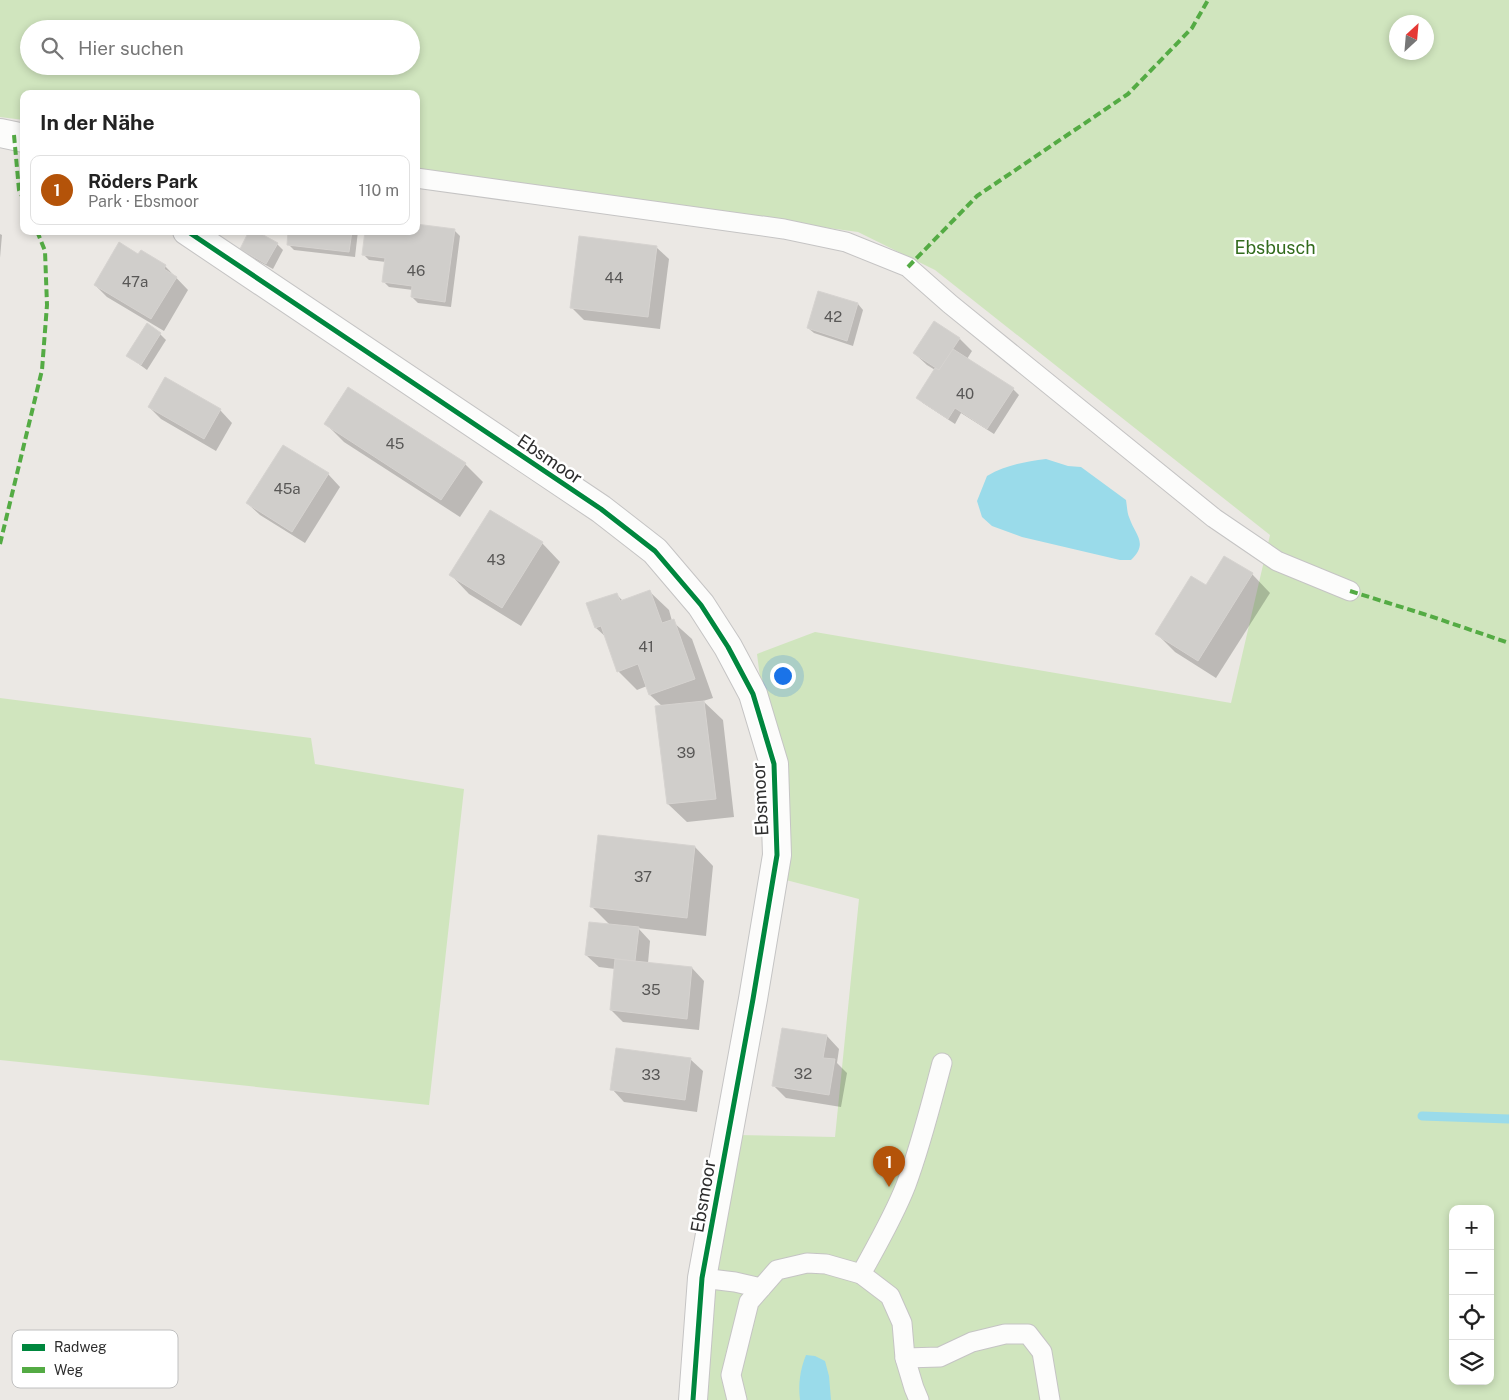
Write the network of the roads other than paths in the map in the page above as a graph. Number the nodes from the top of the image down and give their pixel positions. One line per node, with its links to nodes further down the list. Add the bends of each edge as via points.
1 (0, 133): 2 (street)
2 (20, 137)
3 (420, 179): 5 (lane, via 784,229 846,242 908,267 1214,518 1277,561)
4 (193, 235): 8 (street, Ebsmoor, via 601,509 655,551 701,604 752,694 774,764 777,855)
5 (1350, 591)
6 (942, 1063): 7 (lane, via 906,1185)
7 (861, 1274): 9 (lane, via 826,1264 807,1263 777,1270); 10 (lane, via 890,1296 902,1323)
8 (702, 1278): 9 (lane); 11 (street, Ebsmoor)
9 (761, 1288): 12 (lane, via 749,1302 731,1375)
10 (905, 1358): 13 (lane); 14 (lane, via 940,1357 972,1342 1005,1334 1028,1334 1042,1352)
11 (693, 1400)
12 (737, 1400)
13 (919, 1400)
14 (1050, 1400)

